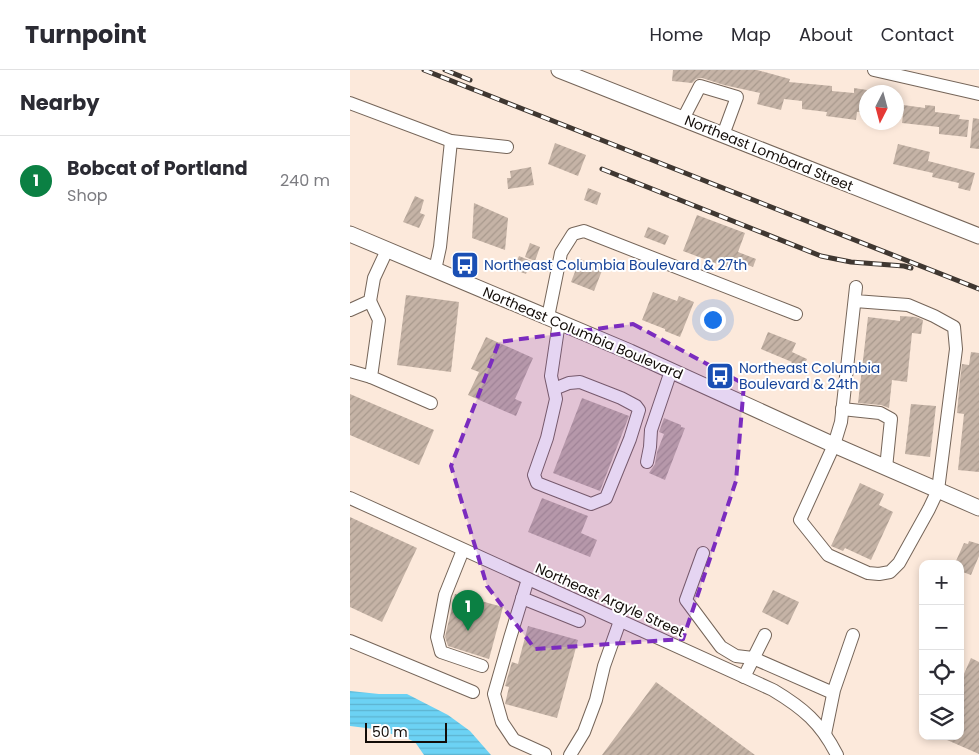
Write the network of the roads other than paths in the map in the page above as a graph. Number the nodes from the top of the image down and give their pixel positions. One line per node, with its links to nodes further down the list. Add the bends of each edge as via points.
1 (559, 70): 5 (main road, Northeast Lombard Street)
2 (874, 70): 3 (street)
3 (979, 94)
4 (350, 103): 7 (street)
5 (683, 119): 6 (main road, Northeast Lombard Street); 6 (street, via 700,86 737,97)
6 (724, 135): 10 (main road, Northeast Lombard Street)
7 (451, 141): 8 (street); 12 (street, via 440,247)
8 (507, 147)
9 (350, 234): 11 (main road, Northeast Columbia Boulevard)
10 (979, 236)
11 (387, 250): 12 (main road, Northeast Columbia Boulevard); 14 (street, via 374,278)
12 (434, 270): 18 (main road, Northeast Columbia Boulevard)
13 (856, 287): 15 (street)
14 (370, 301): 16 (street); 21 (street, via 379,320)
15 (855, 301): 24 (street); 28 (street, via 908,305 954,328 956,350)
16 (350, 310)
17 (796, 314): 18 (street, via 584,231 573,234 560,253)
18 (554, 319): 20 (main road, Northeast Columbia Boulevard); 22 (street, via 551,376)
19 (350, 371): 21 (street)
20 (671, 371): 25 (main road, Northeast Columbia Boulevard); 26 (street, via 651,430)
21 (371, 377): 23 (street)
22 (554, 389): 22 (street, via 556,399 534,476 536,483 591,504 606,498 639,410 621,398 580,382)
23 (431, 403)
24 (842, 409): 25 (street); 27 (street, via 880,413 891,419)
25 (834, 445): 27 (main road, Northeast Columbia Boulevard); 28 (street, via 800,520 828,555 860,569 879,574 890,572 899,563)
26 (647, 462)
27 (886, 468): 28 (main road, Northeast Columbia Boulevard)
28 (938, 490): 30 (main road, Northeast Columbia Boulevard)
29 (350, 498): 31 (street, Northeast Argyle Street)
30 (979, 508)
31 (464, 550): 33 (street, Northeast Argyle Street); 43 (street, via 445,595 437,637 441,652)
32 (703, 553): 42 (street, via 686,600 721,647 736,656)
33 (528, 579): 34 (street, Northeast Argyle Street); 35 (street)
34 (558, 593): 36 (street); 38 (street, Northeast Argyle Street)
35 (522, 598): 36 (street); 48 (street, via 494,694 502,722 514,740)
36 (551, 610): 37 (street)
37 (579, 621)
38 (620, 621): 44 (street, Northeast Argyle Street); 49 (street, via 596,700 584,732)
39 (765, 635): 42 (street)
40 (853, 636): 46 (street)
41 (350, 642): 45 (street)
42 (753, 658): 44 (street); 46 (street)
43 (482, 666)
44 (744, 677): 47 (street, Northeast Argyle Street, via 794,702)
45 (473, 692)
46 (833, 693): 47 (street)
47 (825, 734): 50 (street, Northeast Argyle Street)
48 (545, 754)
49 (570, 755)
50 (837, 755)

